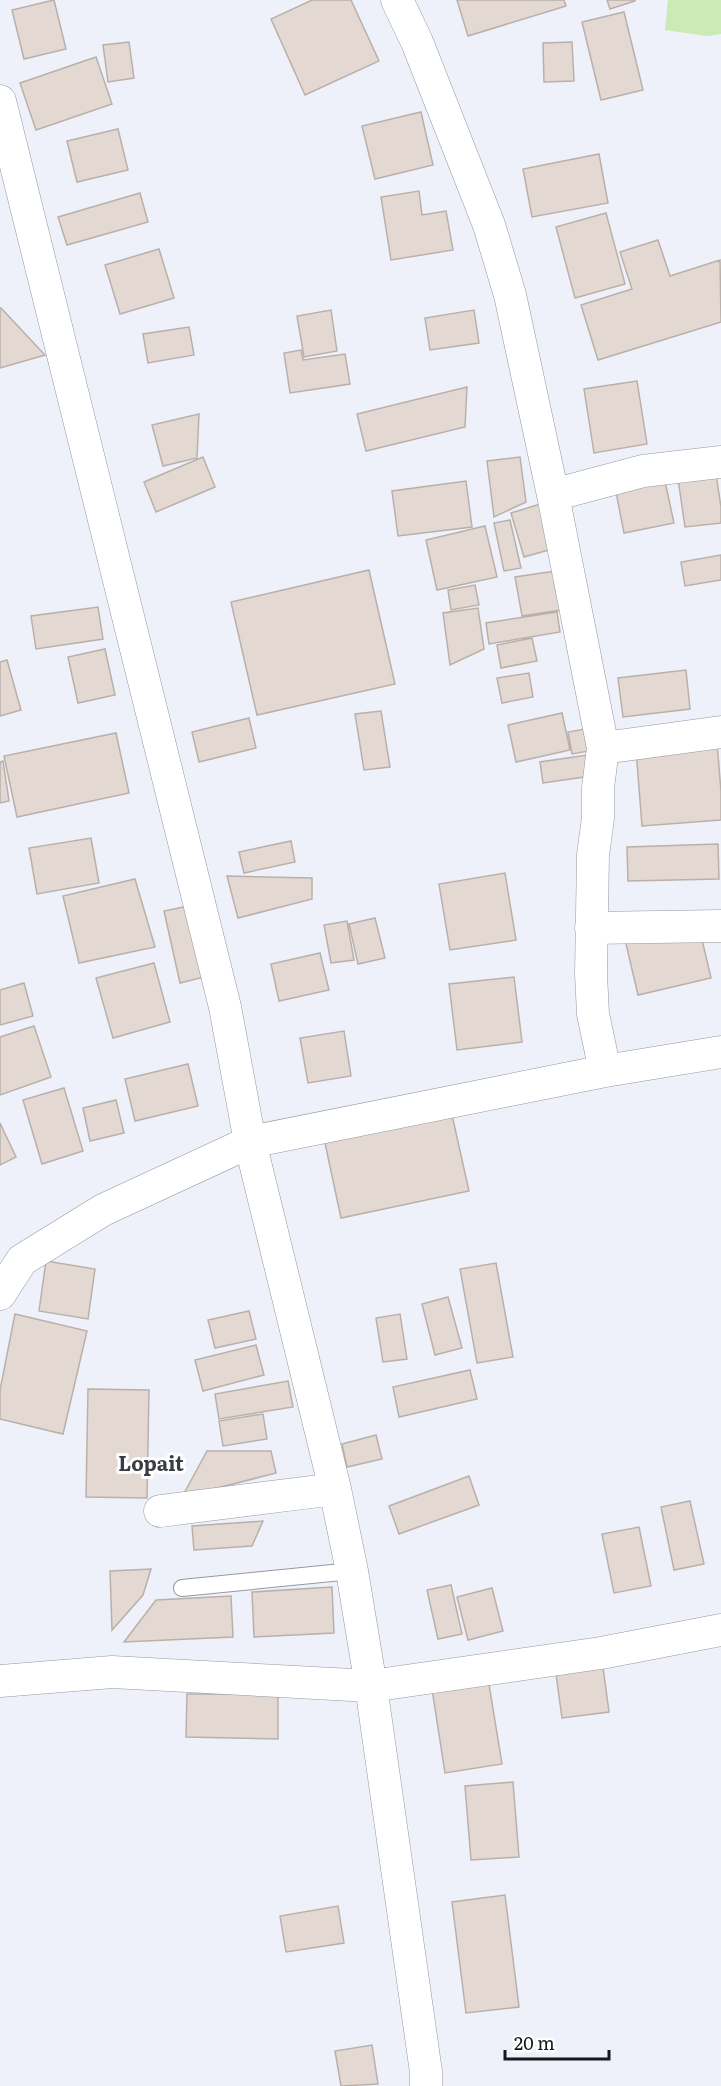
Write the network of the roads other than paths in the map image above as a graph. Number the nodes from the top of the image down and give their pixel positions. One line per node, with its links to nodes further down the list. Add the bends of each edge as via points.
1 (397, 0): 4 (street, via 489,225 510,295)
2 (0, 101): 11 (street, via 225,1006)
3 (721, 462): 4 (street, via 643,471)
4 (553, 495): 6 (street)
5 (721, 732): 6 (street)
6 (603, 748): 8 (street)
7 (721, 926): 8 (street)
8 (591, 928): 10 (street, via 593,1014)
9 (721, 1052): 10 (street)
10 (605, 1071): 11 (street)
11 (250, 1142): 12 (street, via 103,1210 22,1260); 13 (street)
12 (0, 1294)
13 (335, 1489): 14 (street); 15 (street)
14 (160, 1511)
15 (352, 1571): 16 (lane); 19 (street)
16 (182, 1588)
17 (721, 1630): 19 (street, via 601,1653)
18 (0, 1681): 19 (street, via 112,1672)
19 (371, 1686): 20 (street)
20 (426, 2086)

